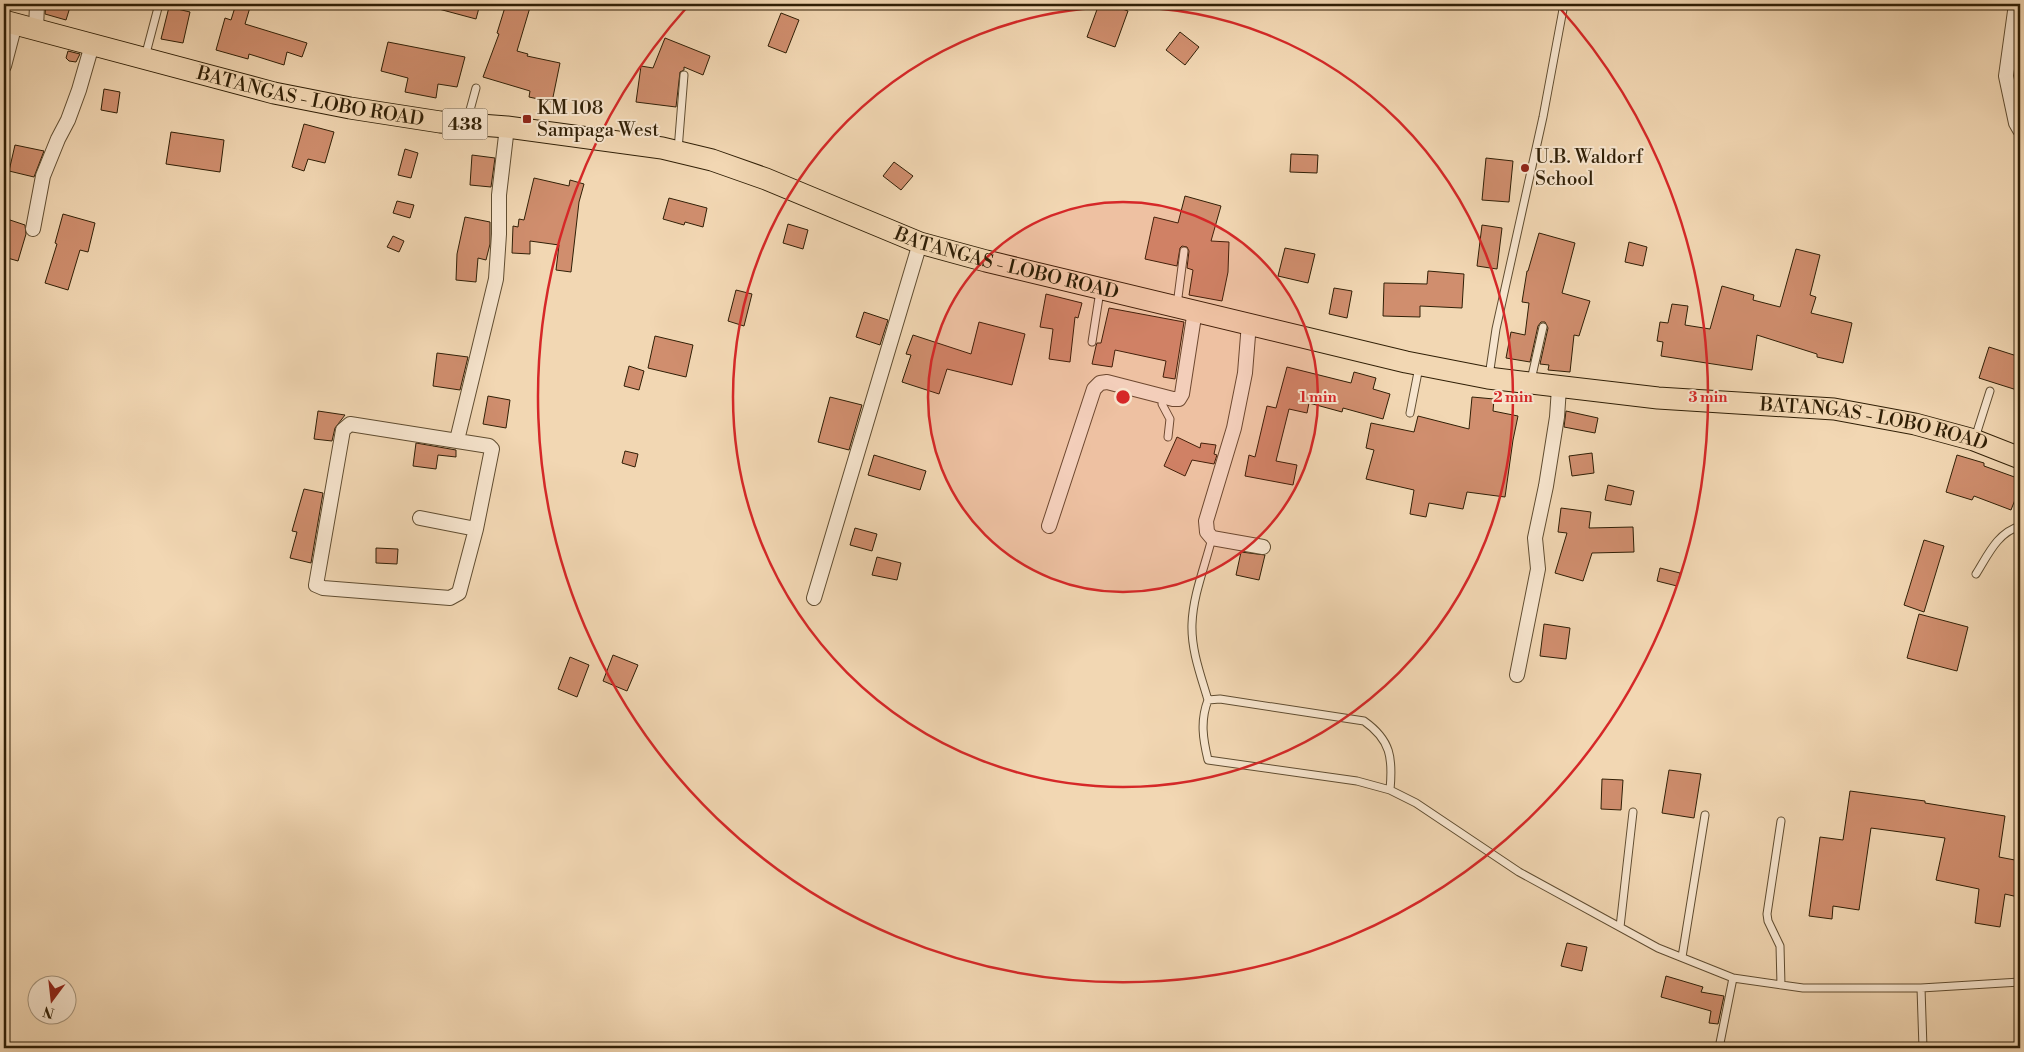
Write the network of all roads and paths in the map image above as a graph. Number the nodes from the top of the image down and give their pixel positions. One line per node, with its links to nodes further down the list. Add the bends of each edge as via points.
1 (37, 4): 6 (street)
2 (159, 4): 8 (lane)
3 (1564, 4): 25 (lane)
4 (2016, 4): 14 (street, via 2006,76)
5 (9, 23): 6 (main road, BATANGAS - LOBO ROAD / 438); 9 (street)
6 (36, 30): 7 (main road, BATANGAS - LOBO ROAD / 438)
7 (92, 45): 8 (main road, BATANGAS - LOBO ROAD / 438); 16 (street, via 68,120 43,176)
8 (145, 60): 12 (main road, BATANGAS - LOBO ROAD / 438, via 274,93)
9 (4, 66)
10 (684, 76): 15 (lane)
11 (476, 88): 12 (lane)
12 (466, 124): 13 (main road, BATANGAS - LOBO ROAD / 438)
13 (507, 128): 15 (main road, BATANGAS - LOBO ROAD / 438); 32 (street, via 499,195 496,279)
14 (2020, 130)
15 (678, 152): 17 (main road, BATANGAS - LOBO ROAD / 438, via 766,179)
16 (33, 229)
17 (920, 243): 19 (main road, BATANGAS - LOBO ROAD / 438); 42 (street)
18 (1184, 251): 20 (lane)
19 (1100, 288): 20 (main road, BATANGAS - LOBO ROAD / 438); 23 (lane)
20 (1186, 308): 21 (main road, BATANGAS - LOBO ROAD / 438); 29 (street, via 1182,394 1173,400)
21 (1249, 323): 24 (main road, BATANGAS - LOBO ROAD / 438); 39 (street, via 1245,373 1234,428 1206,521 1207,532)
22 (1543, 327): 26 (lane)
23 (1092, 342)
24 (1420, 365): 25 (main road, BATANGAS - LOBO ROAD / 438); 30 (lane)
25 (1488, 378): 26 (main road, BATANGAS - LOBO ROAD / 438)
26 (1530, 384): 27 (main road, BATANGAS - LOBO ROAD / 438)
27 (1559, 388): 33 (main road, BATANGAS - LOBO ROAD / 438, via 1834,409 1916,424); 43 (street, via 1555,434 1535,538 1538,568)
28 (1990, 391): 33 (lane)
29 (1163, 397): 31 (lane, via 1162,404 1170,419); 36 (street, via 1107,382 1094,389)
30 (1410, 413)
31 (1168, 437)
32 (457, 440): 38 (street, via 492,449); 38 (street, via 350,424 344,430 316,585 450,598 459,594)
33 (1974, 440): 34 (main road, BATANGAS - LOBO ROAD / 438)
34 (2020, 458)
35 (420, 518): 38 (street)
36 (1048, 526)
37 (2020, 526): 41 (lane, via 1997,540)
38 (476, 528)
39 (1212, 538): 40 (street); 44 (lane, via 1192,625 1194,649)
40 (1263, 547)
41 (1976, 574)
42 (814, 598)
43 (1517, 675)
44 (1208, 700): 45 (lane, via 1220,699 1364,720 1389,748 1392,768); 45 (lane, via 1202,734 1208,760 1357,781)
45 (1390, 790): 49 (lane, via 1416,803 1519,872)
46 (1633, 812): 49 (lane)
47 (1705, 815): 50 (lane)
48 (1781, 822): 53 (lane, via 1767,914 1780,946)
49 (1620, 927): 50 (lane)
50 (1682, 957): 51 (lane)
51 (1733, 978): 53 (lane); 55 (lane)
52 (2020, 982): 54 (lane)
53 (1780, 985): 54 (lane, via 1803,988)
54 (1922, 988): 56 (lane)
55 (1719, 1048)
56 (1923, 1048)

